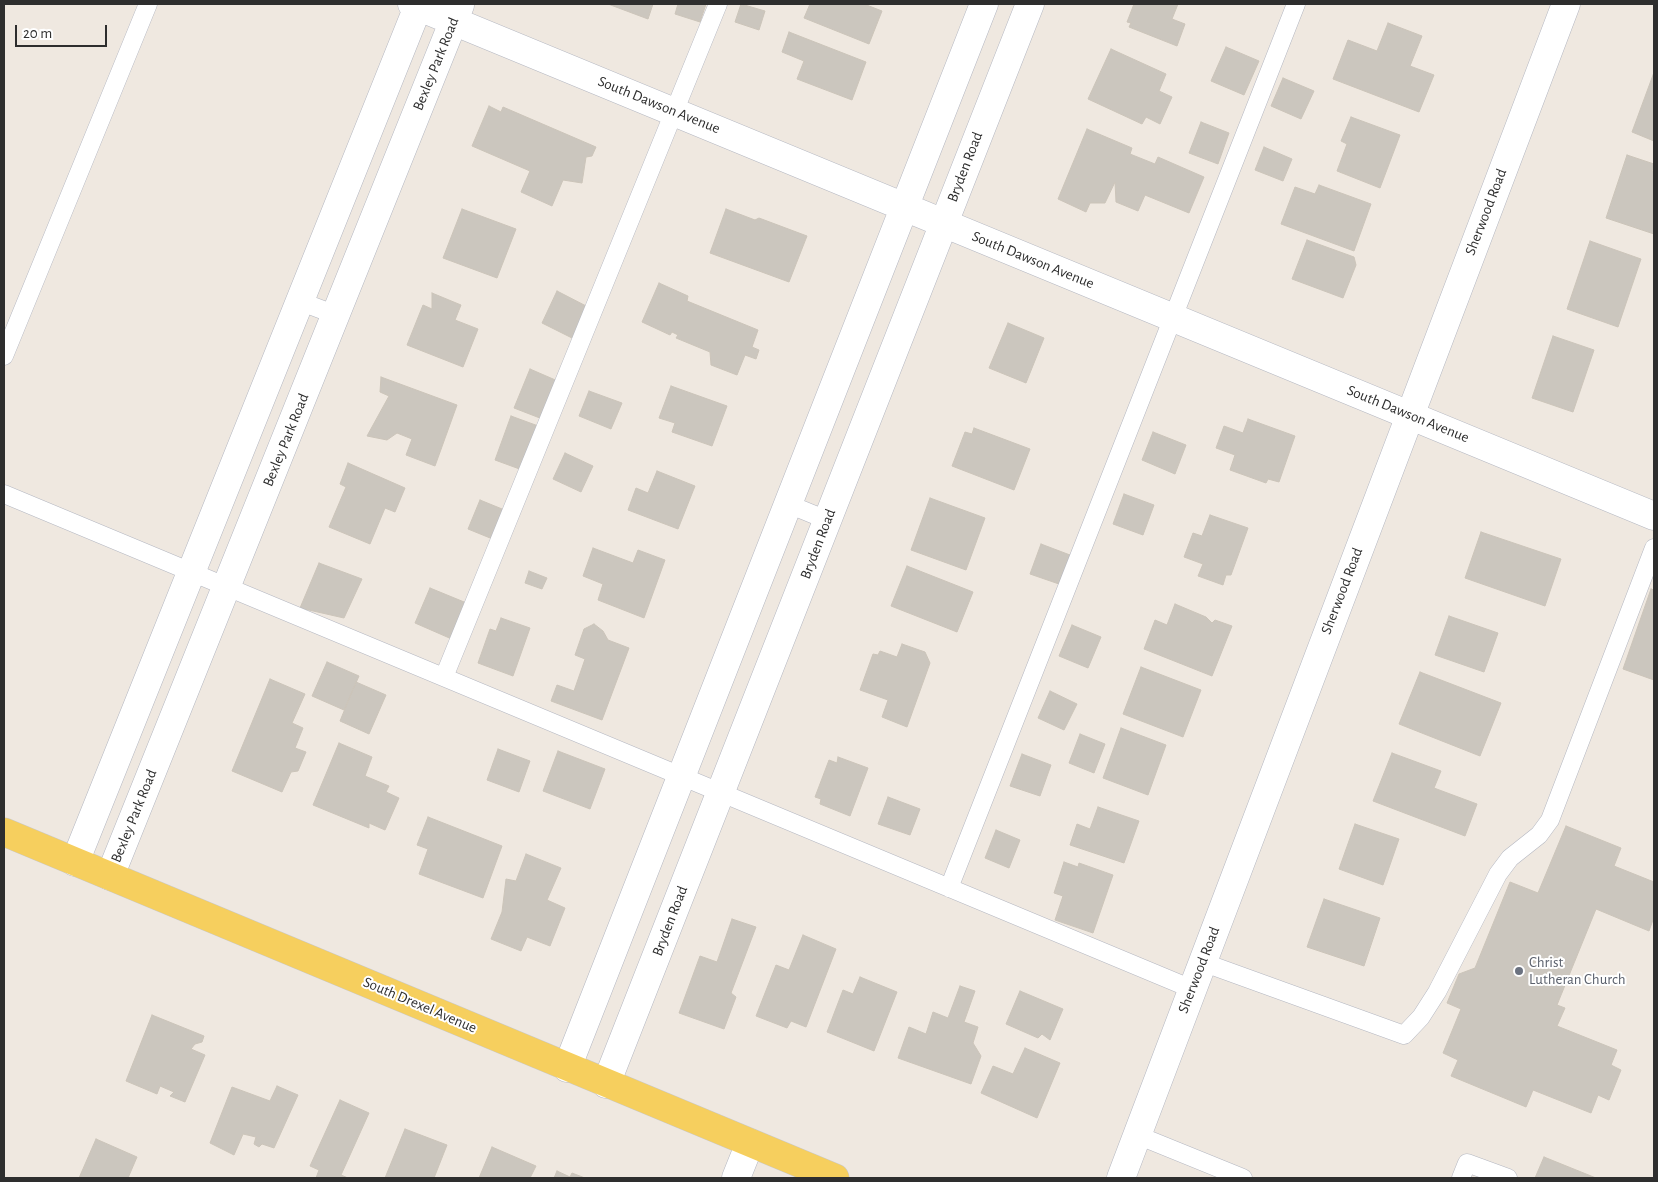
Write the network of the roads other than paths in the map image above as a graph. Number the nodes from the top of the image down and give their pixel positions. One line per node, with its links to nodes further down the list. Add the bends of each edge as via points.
1 (148, 4): 15 (lane)
2 (416, 4): 8 (street, South Dawson Avenue); 12 (street)
3 (718, 4): 9 (lane)
4 (984, 4): 10 (street)
5 (1030, 4): 11 (street, Bryden Road)
6 (1296, 4): 14 (lane)
7 (1566, 4): 16 (street, Sherwood Road)
8 (457, 12): 9 (street, South Dawson Avenue); 13 (street, Bexley Park Road)
9 (674, 112): 10 (street, South Dawson Avenue); 24 (lane)
10 (905, 207): 11 (street, South Dawson Avenue); 18 (street)
11 (944, 223): 14 (street, South Dawson Avenue); 20 (street, Bryden Road)
12 (299, 301): 13 (lane); 22 (street)
13 (336, 315): 23 (street, Bexley Park Road)
14 (1174, 318): 16 (street, South Dawson Avenue); 30 (lane)
15 (4, 356)
16 (1409, 414): 19 (street, South Dawson Avenue); 31 (street, Sherwood Road)
17 (4, 494): 22 (lane)
18 (788, 504): 20 (lane); 25 (street)
19 (1654, 516)
20 (827, 520): 26 (street, Bryden Road)
21 (1654, 548): 31 (lane, via 1550,820 1498,874 1437,992 1421,1018 1404,1035)
22 (191, 572): 23 (lane); 28 (street)
23 (227, 587): 24 (lane); 29 (street, Bexley Park Road)
24 (444, 677): 25 (lane)
25 (682, 776): 26 (lane); 33 (street)
26 (720, 792): 30 (lane); 34 (street, Bryden Road)
27 (4, 832): 28 (main road, South Drexel Avenue)
28 (75, 862): 29 (main road, South Drexel Avenue)
29 (110, 876): 33 (main road, South Drexel Avenue)
30 (949, 888): 32 (lane)
31 (1202, 962): 32 (street, Sherwood Road)
32 (1192, 989): 35 (street, Sherwood Road)
33 (567, 1068): 34 (main road, South Drexel Avenue)
34 (606, 1084): 36 (main road, South Drexel Avenue)
35 (1137, 1135): 39 (street, Sherwood Road); 40 (lane)
36 (750, 1143): 37 (street); 38 (main road, South Drexel Avenue)
37 (736, 1178)
38 (836, 1178)
39 (1121, 1178)
40 (1243, 1178)
41 (1461, 1178): 42 (lane, via 1467,1163)
42 (1508, 1178)

